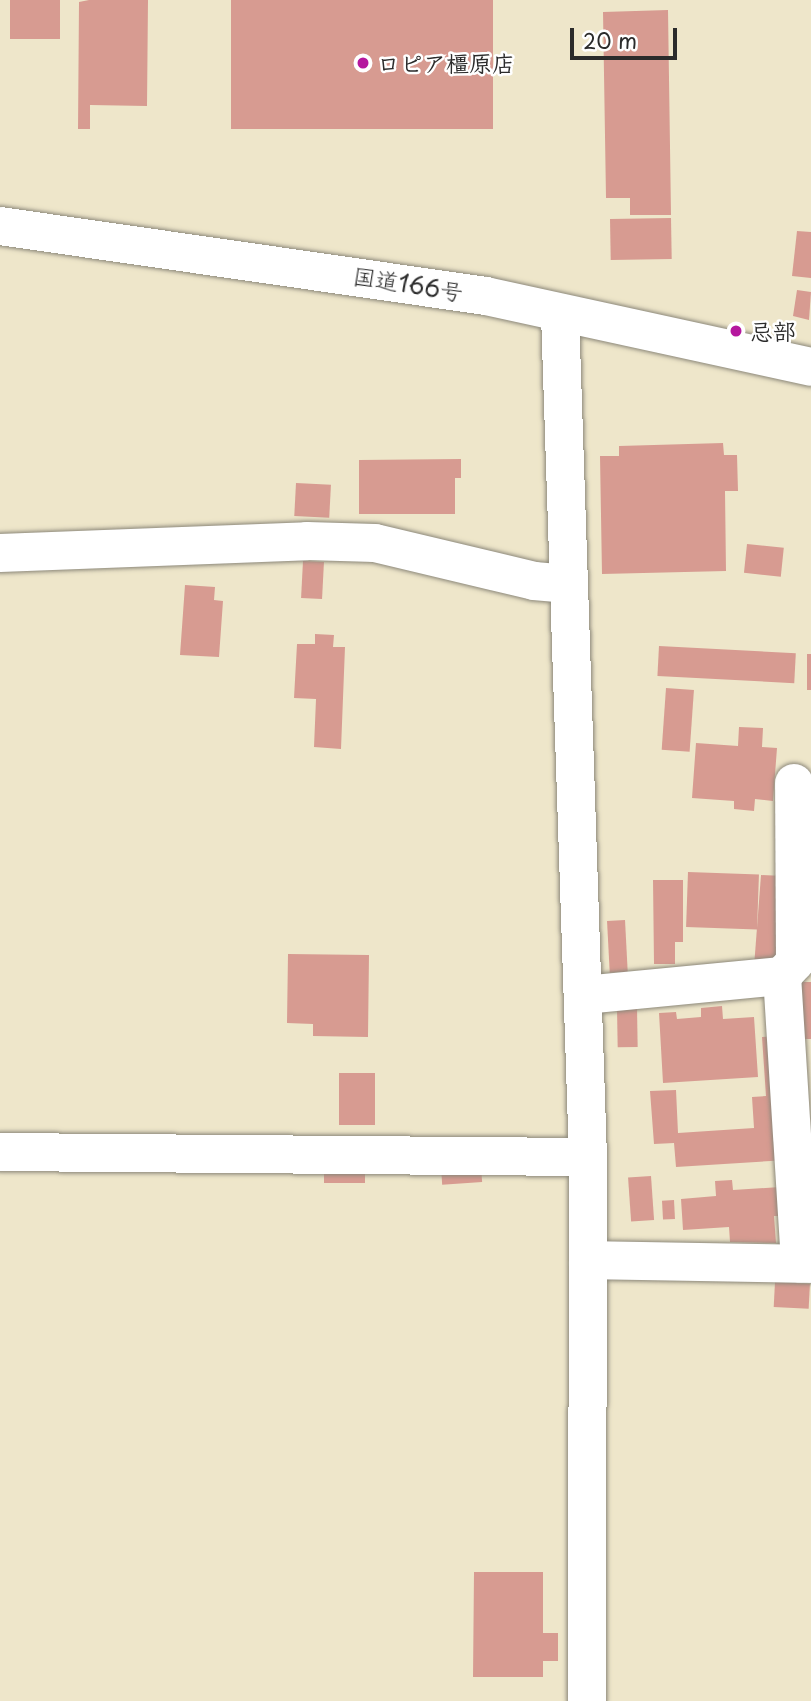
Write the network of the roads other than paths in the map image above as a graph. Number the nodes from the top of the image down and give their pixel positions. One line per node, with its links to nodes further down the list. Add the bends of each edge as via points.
1 (0, 226): 2 (main road, 国道166号, via 486,296)
2 (560, 314): 3 (main road, 国道166号); 5 (main road)
3 (811, 367)
4 (0, 553): 5 (main road, via 307,541 375,543 534,581)
5 (569, 584): 9 (main road)
6 (794, 783): 7 (main road)
7 (803, 832): 8 (main road)
8 (796, 966): 9 (main road); 13 (main road)
9 (584, 995): 11 (main road)
10 (0, 1152): 11 (main road)
11 (588, 1157): 12 (main road)
12 (588, 1260): 13 (main road); 14 (main road)
13 (806, 1263)
14 (587, 1701)

